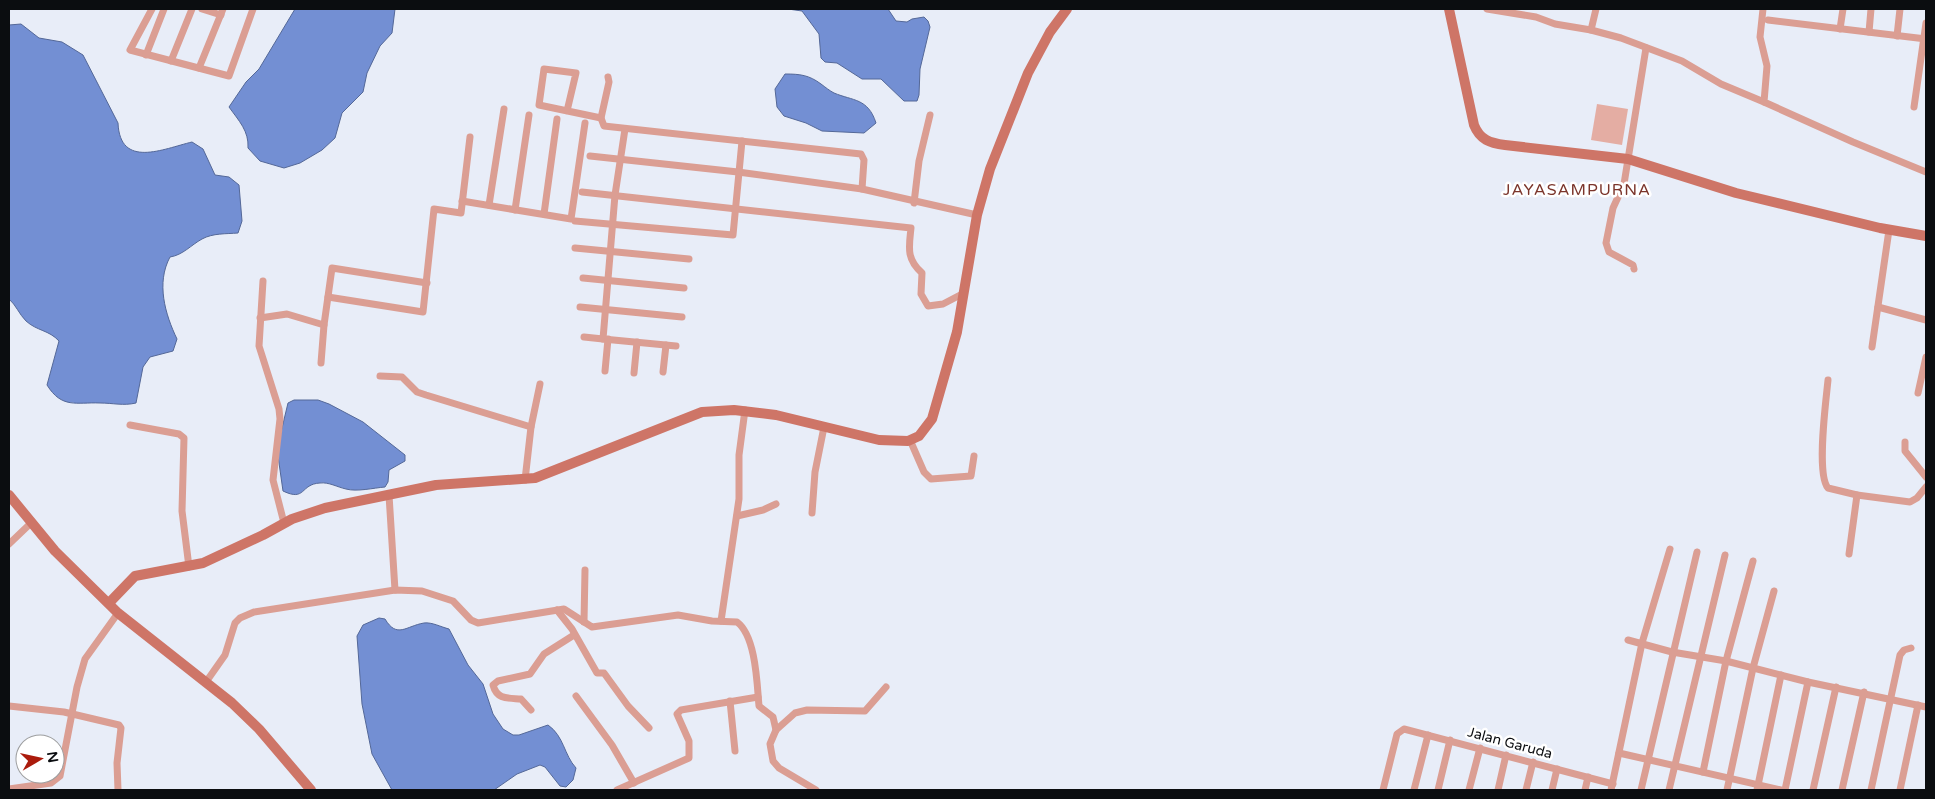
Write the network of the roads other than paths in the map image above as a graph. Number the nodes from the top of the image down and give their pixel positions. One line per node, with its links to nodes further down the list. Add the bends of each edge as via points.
1 (152, 9): 23 (street, via 130,50)
2 (164, 9): 23 (street)
3 (192, 9): 24 (street)
4 (202, 9): 14 (street)
5 (253, 9): 25 (street, via 229,76)
6 (1067, 9): 53 (street, via 1050,32 1028,73 990,170)
7 (1449, 9): 40 (street, via 1474,125 1482,138 1505,145)
8 (1487, 9): 18 (street)
9 (1596, 9): 18 (street)
10 (1763, 9): 27 (street, via 1760,37 1767,66)
11 (1843, 9): 17 (street)
12 (1872, 9): 19 (street)
13 (1900, 9): 20 (street)
14 (222, 12): 25 (street)
15 (1768, 20): 17 (street)
16 (1926, 23): 21 (street)
17 (1840, 29): 19 (street)
18 (1591, 30): 22 (street)
19 (1869, 32): 20 (street)
20 (1897, 36): 21 (street)
21 (1925, 39): 28 (street)
22 (1646, 48): 27 (street, via 1682,61 1721,84); 40 (street)
23 (146, 55): 24 (street)
24 (171, 61): 25 (street)
25 (199, 68)
26 (608, 77): 33 (street)
27 (1764, 102): 43 (street)
28 (1914, 107)
29 (504, 109): 49 (street)
30 (567, 111): 30 (street, via 576,73 544,68 539,106); 33 (street)
31 (529, 115): 51 (street)
32 (930, 115): 48 (street)
33 (601, 118): 36 (street, via 604,126)
34 (557, 119): 52 (street)
35 (584, 124): 52 (street, via 571,219)
36 (625, 129): 38 (street); 41 (street)
37 (470, 138): 47 (street)
38 (742, 141): 42 (street); 44 (street, via 861,154 864,160)
39 (590, 156): 41 (street)
40 (1628, 159): 56 (street, via 1736,193); 61 (street, via 1606,243 1609,252 1633,265)
41 (621, 160): 42 (street); 46 (street)
42 (738, 172): 44 (street); 50 (street)
43 (1926, 172)
44 (862, 189): 48 (street)
45 (582, 192): 46 (street)
46 (615, 195): 50 (street); 55 (street)
47 (462, 201): 49 (street); 65 (street, via 460,213 434,209)
48 (914, 203): 53 (street)
49 (489, 205): 51 (street)
50 (735, 209): 55 (street, via 733,234); 67 (street, via 911,228 908,254 922,273 921,294 928,306 943,304)
51 (516, 210): 52 (street)
52 (544, 214)
53 (977, 216): 67 (street)
54 (575, 221): 55 (street)
55 (614, 223): 59 (street)
56 (1889, 230): 57 (street); 70 (street)
57 (1926, 236)
58 (575, 248): 59 (street)
59 (611, 251): 60 (street); 63 (street)
60 (689, 259)
61 (1634, 269)
62 (583, 278): 63 (street)
63 (608, 280): 66 (street); 71 (street)
64 (263, 281): 73 (street)
65 (427, 283): 68 (street, via 423,312); 68 (street, via 332,268)
66 (684, 288)
67 (964, 293): 95 (street, via 957,332 932,419 924,432)
68 (328, 297): 75 (street)
69 (580, 307): 71 (street)
70 (1878, 307): 74 (street); 81 (street)
71 (606, 310): 72 (street); 77 (street)
72 (682, 317)
73 (260, 318): 75 (street, via 287,314); 108 (street, via 261,357 280,419 273,480)
74 (1926, 320)
75 (324, 325): 83 (street)
76 (584, 337): 77 (street)
77 (606, 339): 78 (street); 84 (street)
78 (637, 342): 79 (street); 86 (street)
79 (666, 345): 80 (street); 85 (street)
80 (676, 346)
81 (1872, 347)
82 (1926, 357): 90 (street)
83 (322, 363)
84 (606, 371)
85 (663, 372)
86 (634, 373)
87 (380, 376): 94 (street, via 402,377 417,392)
88 (1828, 380): 103 (street, via 1822,444 1825,485 1833,491)
89 (540, 384): 94 (street)
90 (1918, 393)
91 (745, 410): 93 (street); 99 (street, via 702,412); 106 (street, via 739,455)
92 (130, 425): 115 (street, via 179,434 184,438 182,511)
93 (824, 426): 95 (street, via 879,440); 105 (street, via 815,472)
94 (531, 427): 99 (street)
95 (910, 440): 97 (street, via 924,472 931,478 971,476)
96 (1905, 442): 98 (street, via 1905,451)
97 (974, 456)
98 (1926, 477)
99 (525, 480): 102 (street, via 458,482)
100 (1926, 488): 103 (street, via 1910,502)
101 (9, 494): 107 (street)
102 (389, 495): 108 (street, via 325,508); 117 (street)
103 (1857, 495): 112 (street)
104 (776, 504): 106 (street)
105 (812, 513)
106 (737, 516): 122 (street)
107 (31, 523): 109 (street); 119 (street)
108 (284, 523): 115 (street, via 221,556)
109 (9, 544)
110 (1670, 549): 126 (street)
111 (1697, 552): 128 (street)
112 (1849, 554)
113 (1726, 555): 129 (street)
114 (1753, 561): 130 (street)
115 (189, 567): 119 (street, via 135,576)
116 (585, 570): 123 (street)
117 (395, 590): 120 (street, via 422,591 445,598 460,606 471,620 478,623); 133 (street, via 254,612 240,618 233,627 226,655)
118 (1774, 591): 131 (street)
119 (108, 603): 121 (street)
120 (556, 610): 123 (street, via 564,609); 124 (street)
121 (118, 613): 133 (street); 146 (street, via 85,659)
122 (721, 621): 123 (street, via 678,615 592,627); 139 (street, via 737,622 747,634)
123 (584, 622)
124 (574, 635): 145 (street, via 544,654 530,674 493,685 501,698 522,699); 147 (street, via 596,673 604,673)
125 (1628, 640): 126 (street)
126 (1642, 643): 128 (street); 153 (street)
127 (1911, 648): 140 (street, via 1900,655)
128 (1672, 652): 129 (street); 155 (street)
129 (1700, 656): 130 (street); 157 (street)
130 (1726, 662): 131 (street); 159 (street)
131 (1753, 668): 132 (street); 161 (street)
132 (1780, 675): 134 (street); 164 (street)
133 (206, 682): 167 (street, via 259,729)
134 (1808, 682): 136 (street); 181 (street)
135 (886, 687): 148 (street, via 865,711 807,710 795,714)
136 (1836, 687): 137 (street); 182 (street)
137 (1864, 692): 140 (street); 183 (street)
138 (576, 696): 162 (street, via 612,745)
139 (758, 697): 141 (street); 148 (street, via 760,708 773,717)
140 (1890, 700): 142 (street); 184 (street)
141 (730, 701): 152 (street); 162 (street, via 679,712 678,718 690,747 689,758)
142 (1918, 705): 144 (street); 185 (street)
143 (9, 706): 146 (street)
144 (1926, 707)
145 (531, 710)
146 (72, 714): 165 (street, via 62,769 56,781); 166 (street, via 116,723 121,728)
147 (649, 728)
148 (776, 730): 169 (street, via 770,744 772,761)
149 (1428, 734): 150 (street, Jalan Garuda); 170 (street, Jalan Garuda, via 1400,730); 171 (street)
150 (1450, 740): 151 (street, Jalan Garuda); 172 (street)
151 (1480, 748): 154 (street, Jalan Garuda); 173 (street)
152 (735, 751)
153 (1619, 753): 155 (street); 163 (street)
154 (1506, 755): 156 (street, Jalan Garuda); 174 (street)
155 (1648, 760): 157 (street); 178 (street)
156 (1533, 762): 158 (street, Jalan Garuda); 175 (street)
157 (1675, 766): 159 (street); 179 (street)
158 (1557, 769): 160 (street, Jalan Garuda); 176 (street)
159 (1703, 772): 161 (street)
160 (1588, 777): 163 (street, Jalan Garuda); 177 (street)
161 (1730, 779): 164 (street); 180 (street)
162 (634, 783): 168 (street)
163 (1612, 787)
164 (1757, 788): 181 (street)
165 (9, 789)
166 (118, 790)
167 (311, 790)
168 (617, 790)
169 (816, 790)
170 (1383, 790)
171 (1414, 790)
172 (1438, 790)
173 (1470, 790)
174 (1498, 790)
175 (1526, 790)
176 (1552, 790)
177 (1585, 790)
178 (1641, 790)
179 (1669, 790)
180 (1727, 790)
181 (1783, 790)
182 (1813, 790)
183 (1842, 790)
184 (1871, 790)
185 (1900, 790)

